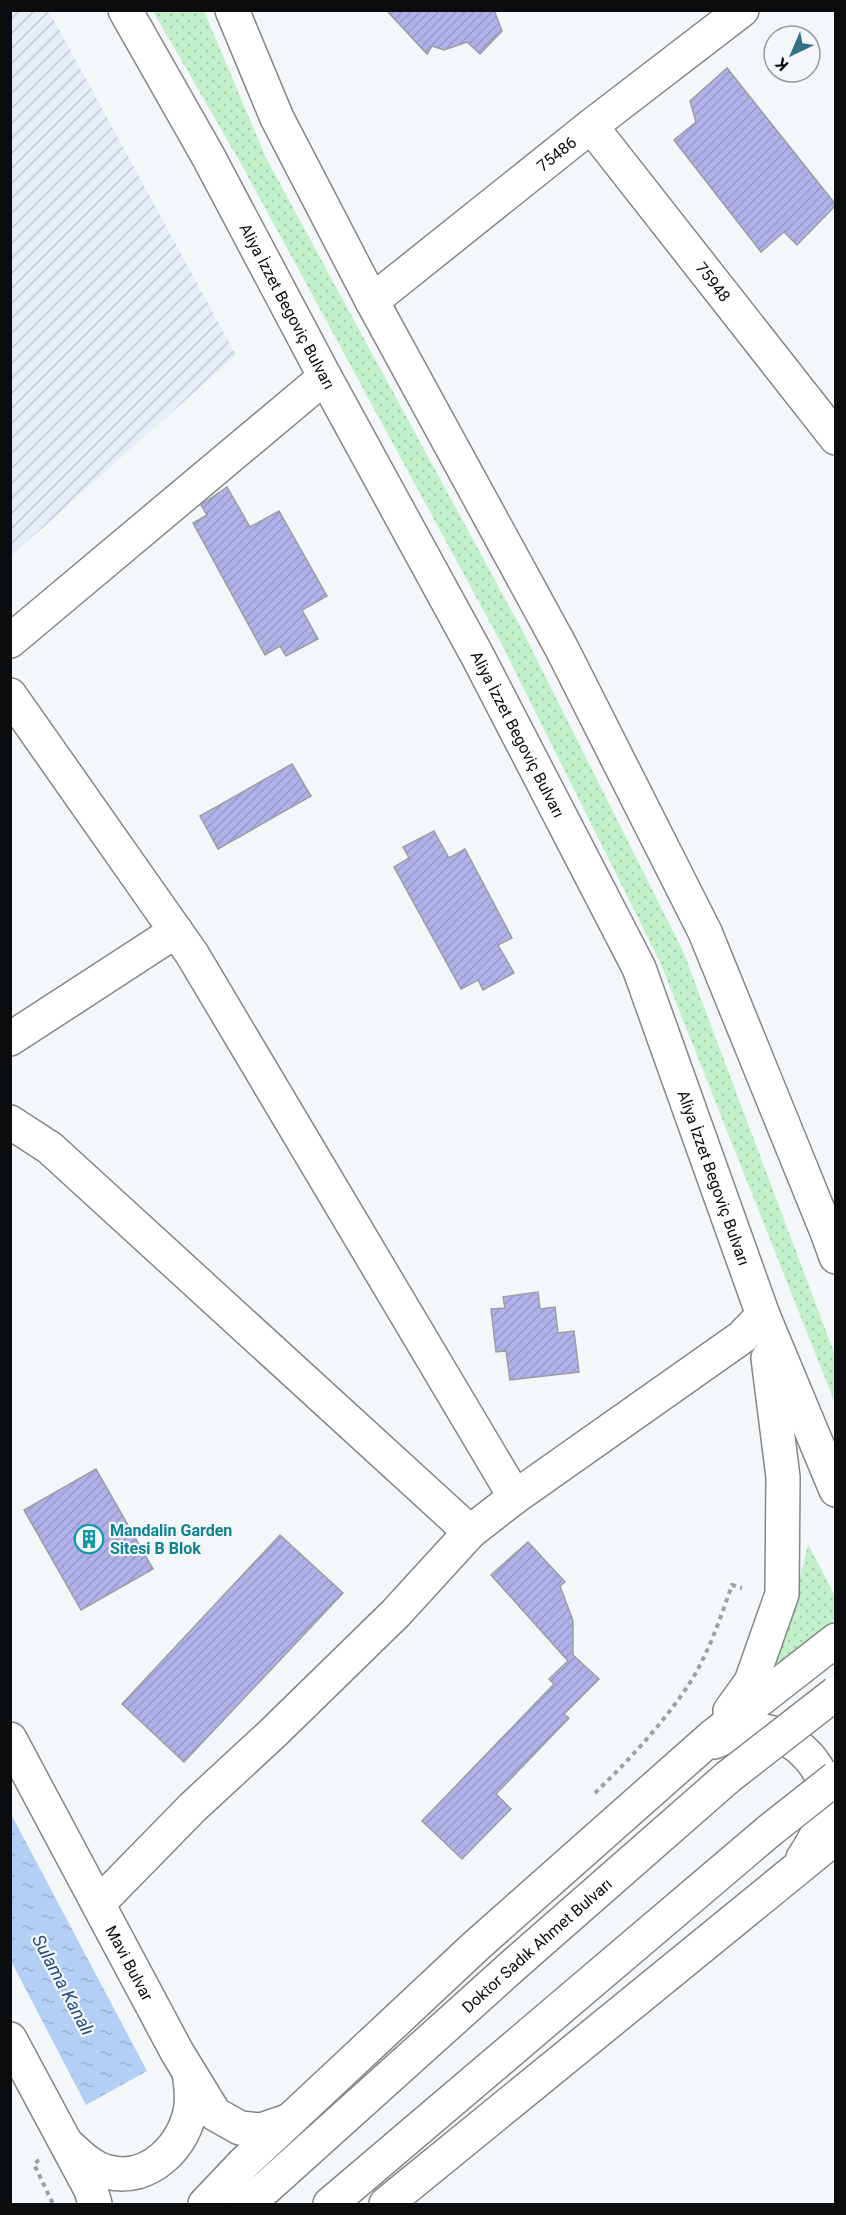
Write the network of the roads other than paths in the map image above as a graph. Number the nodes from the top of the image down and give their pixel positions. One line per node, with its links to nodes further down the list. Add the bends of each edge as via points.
1 (125, 10): 6 (main road, Aliya İzzet Begoviç Bulvarı, via 208,156)
2 (232, 10): 5 (main road, via 277,118)
3 (741, 10): 4 (main road, 75486)
4 (591, 126): 5 (main road, 75486); 7 (main road, 75948)
5 (372, 301): 13 (main road, via 561,647 705,932)
6 (325, 377): 8 (main road); 14 (main road, Aliya İzzet Begoviç Bulvarı, via 477,655 639,968)
7 (836, 438)
8 (10, 641)
9 (10, 695): 10 (main road)
10 (176, 931): 11 (main road); 16 (main road)
11 (10, 1039)
12 (10, 1122): 17 (main road, via 50,1148)
13 (833, 1238)
14 (763, 1315): 15 (main road, Aliya İzzet Begoviç Bulvarı); 16 (main road, via 742,1337); 20 (main road, via 783,1477 782,1594 751,1682)
15 (836, 1490)
16 (515, 1497): 17 (main road)
17 (470, 1532): 26 (main road, via 396,1613 193,1807)
18 (836, 1640): 20 (main road)
19 (836, 1693): 33 (main road, Doktor Sadık Ahmet Bulvarı, bridge, via 728,1778)
20 (712, 1736): 22 (main road)
21 (10, 1739): 26 (main road, Mavi Bulvar)
22 (683, 1762): 25 (main road, via 739,1732 764,1731 790,1741 811,1758 822,1779 826,1801 811,1846); 29 (main road, via 477,1945)
23 (836, 1778): 34 (main road, bridge, via 769,1830)
24 (835, 1838): 25 (main road)
25 (793, 1872): 35 (main road)
26 (99, 1904): 28 (main road, Mavi Bulvar)
27 (10, 2039): 30 (main road)
28 (189, 2073): 29 (main road, Mavi Bulvar, via 215,2114 240,2128 261,2130); 30 (main road, via 191,2107 186,2123 169,2153 154,2165 140,2172 108,2172)
29 (290, 2120): 32 (main road)
30 (57, 2149): 31 (main road, via 91,2190)
31 (96, 2205)
32 (205, 2205)
33 (245, 2205)
34 (330, 2205)
35 (386, 2205)

